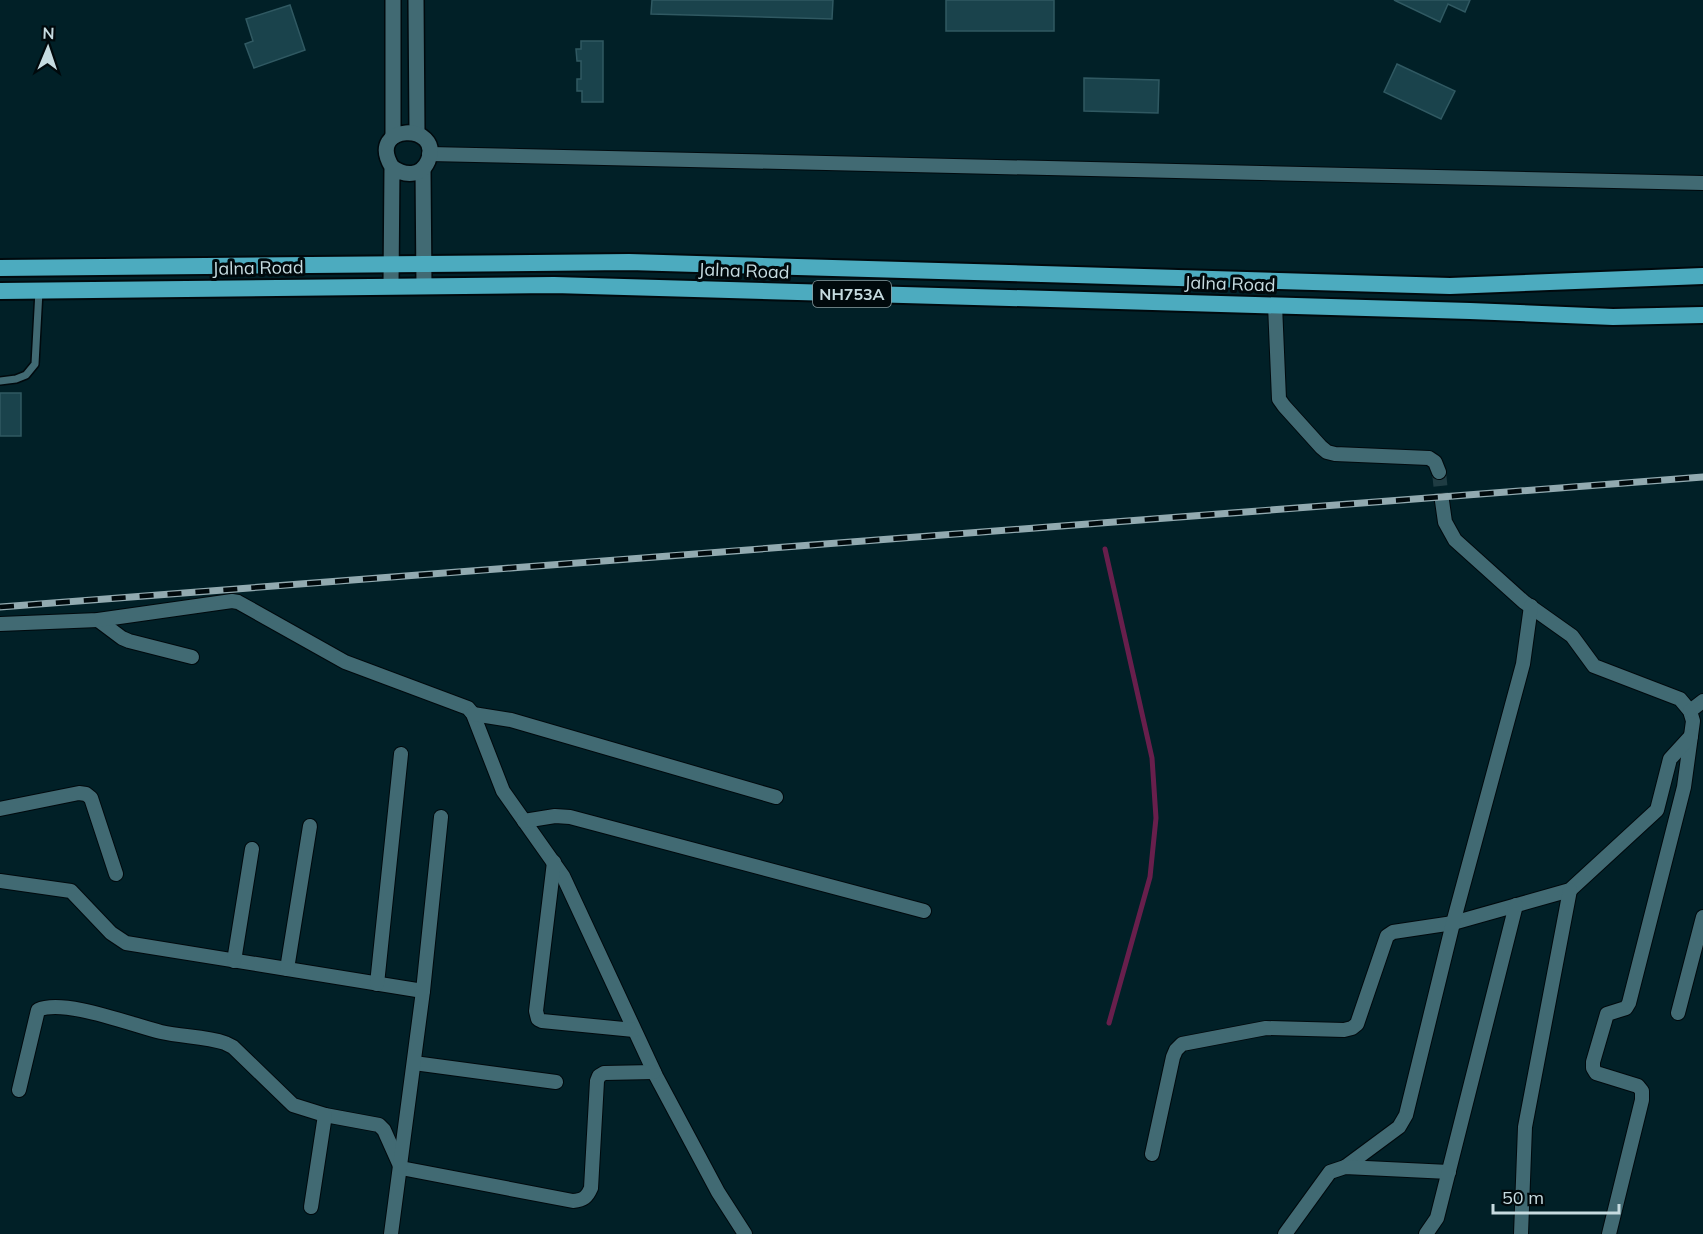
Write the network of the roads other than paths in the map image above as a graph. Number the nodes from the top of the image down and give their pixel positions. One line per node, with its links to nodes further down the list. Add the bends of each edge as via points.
1 (393, 0): 4 (street)
2 (416, 0): 3 (street)
3 (417, 133): 4 (street, via 409,131); 5 (street, via 424,138)
4 (393, 137): 6 (street, via 386,152)
5 (429, 154): 7 (street); 8 (street)
6 (392, 167): 7 (street, via 407,174); 9 (street)
7 (423, 169): 10 (street)
8 (1703, 183)
9 (391, 264): 10 (highway, Jalna Road / NH753A); 11 (highway, Jalna Road / NH753A); 13 (street)
10 (424, 264): 12 (highway, Jalna Road / NH753A, via 629,262 1449,286); 14 (street)
11 (0, 268)
12 (1703, 276)
13 (391, 286): 14 (highway, Jalna Road / NH753A); 16 (highway, Jalna Road / NH753A)
14 (424, 286): 17 (highway, Jalna Road / NH753A, via 554,285)
15 (0, 291): 16 (highway, Jalna Road / NH753A)
16 (39, 291): 19 (lane, via 35,364 16,380)
17 (1275, 305): 18 (highway, Jalna Road / NH753A, via 1613,317); 20 (street, via 1279,399 1321,447 1335,454 1429,458)
18 (1703, 315)
19 (0, 381)
20 (1439, 472)
21 (1442, 501): 22 (street, via 1445,522 1455,540)
22 (1531, 606): 28 (street, via 1572,636 1594,666 1680,699); 43 (street, via 1523,664)
23 (98, 620): 24 (street); 25 (street, via 122,638); 27 (street, via 238,602 345,662 460,703)
24 (0, 624)
25 (192, 657)
26 (1703, 701): 28 (street)
27 (473, 714): 30 (street, via 511,720); 33 (street, via 498,782)
28 (1694, 724): 39 (street, via 1670,759 1657,810); 65 (street, via 1684,787 1629,1004 1607,1014 1593,1062 1596,1073 1638,1086 1642,1091)
29 (401, 754): 46 (street)
30 (776, 797)
31 (0, 809): 37 (street, via 86,794 91,798)
32 (441, 817): 47 (street)
33 (524, 821): 36 (street); 41 (street, via 570,817)
34 (310, 825): 45 (street)
35 (252, 849): 44 (street)
36 (554, 862): 49 (street); 49 (street, via 538,1019)
37 (116, 874)
38 (0, 881): 44 (street, via 71,891 111,933 126,943)
39 (1570, 890): 40 (street); 64 (street, via 1526,1127)
40 (1516, 905): 43 (street); 58 (street)
41 (924, 911)
42 (1703, 917): 48 (street)
43 (1453, 923): 55 (street, via 1387,936 1357,1024 1352,1028 1266,1028 1182,1044 1173,1057); 56 (street, via 1403,1122)
44 (234, 961): 45 (street)
45 (287, 969): 46 (street)
46 (376, 984): 47 (street)
47 (423, 991): 50 (street)
48 (1678, 1014)
49 (634, 1030): 51 (street)
50 (414, 1063): 52 (street); 57 (street)
51 (654, 1072): 57 (street, via 599,1076 591,1188 582,1200); 61 (street)
52 (556, 1082)
53 (19, 1090): 54 (street, via 35,1016 45,1007 88,1011 160,1032 225,1043 286,1100)
54 (326, 1115): 57 (street, via 379,1125); 59 (street)
55 (1152, 1154)
56 (1345, 1167): 58 (street); 62 (street, via 1330,1172)
57 (400, 1168): 60 (street)
58 (1449, 1172): 63 (street, via 1437,1218)
59 (311, 1207)
60 (391, 1234)
61 (745, 1234)
62 (1286, 1234)
63 (1426, 1234)
64 (1521, 1234)
65 (1609, 1234)

